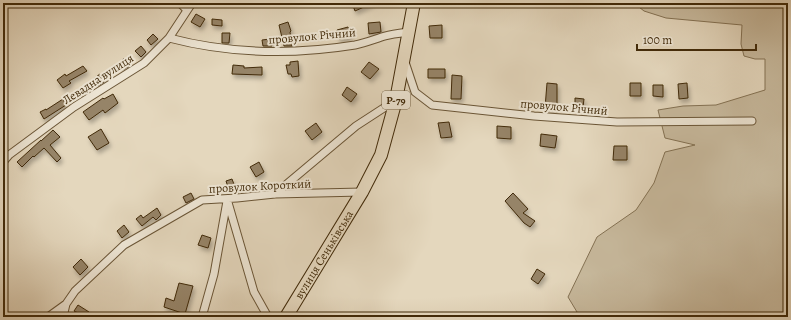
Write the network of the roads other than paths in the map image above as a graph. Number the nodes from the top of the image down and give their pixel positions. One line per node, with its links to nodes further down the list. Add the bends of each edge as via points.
1 (180, 3): 4 (street)
2 (192, 3): 4 (street, Левадна вулиця)
3 (414, 3): 5 (main road, Р-79)
4 (187, 10): 6 (street, Левадна вулиця)
5 (409, 32): 6 (street, провулок Річний, via 357,44 281,52 229,50); 7 (main road, Р-79)
6 (169, 38): 10 (street, Левадна вулиця, via 144,63 74,107)
7 (404, 59): 8 (main road, Р-79); 9 (street, провулок Рiчний, via 415,92 432,105 617,122)
8 (396, 100): 11 (main road, Р-79, via 381,156); 12 (street, via 356,126)
9 (752, 121)
10 (3, 162)
11 (362, 192): 12 (street, провулок Короткий); 21 (main road, вулиця Сенькiвська / Р-79)
12 (275, 194): 13 (street, провулок Короткий)
13 (227, 199): 14 (street, провулок Короткий, via 202,200 124,245 75,291); 19 (street, via 214,274); 20 (street, via 254,292)
14 (66, 304): 17 (street); 18 (street, провулок Короткий)
15 (3, 315): 16 (street)
16 (7, 317)
17 (48, 317)
18 (63, 317)
19 (202, 317)
20 (268, 317)
21 (286, 317)

